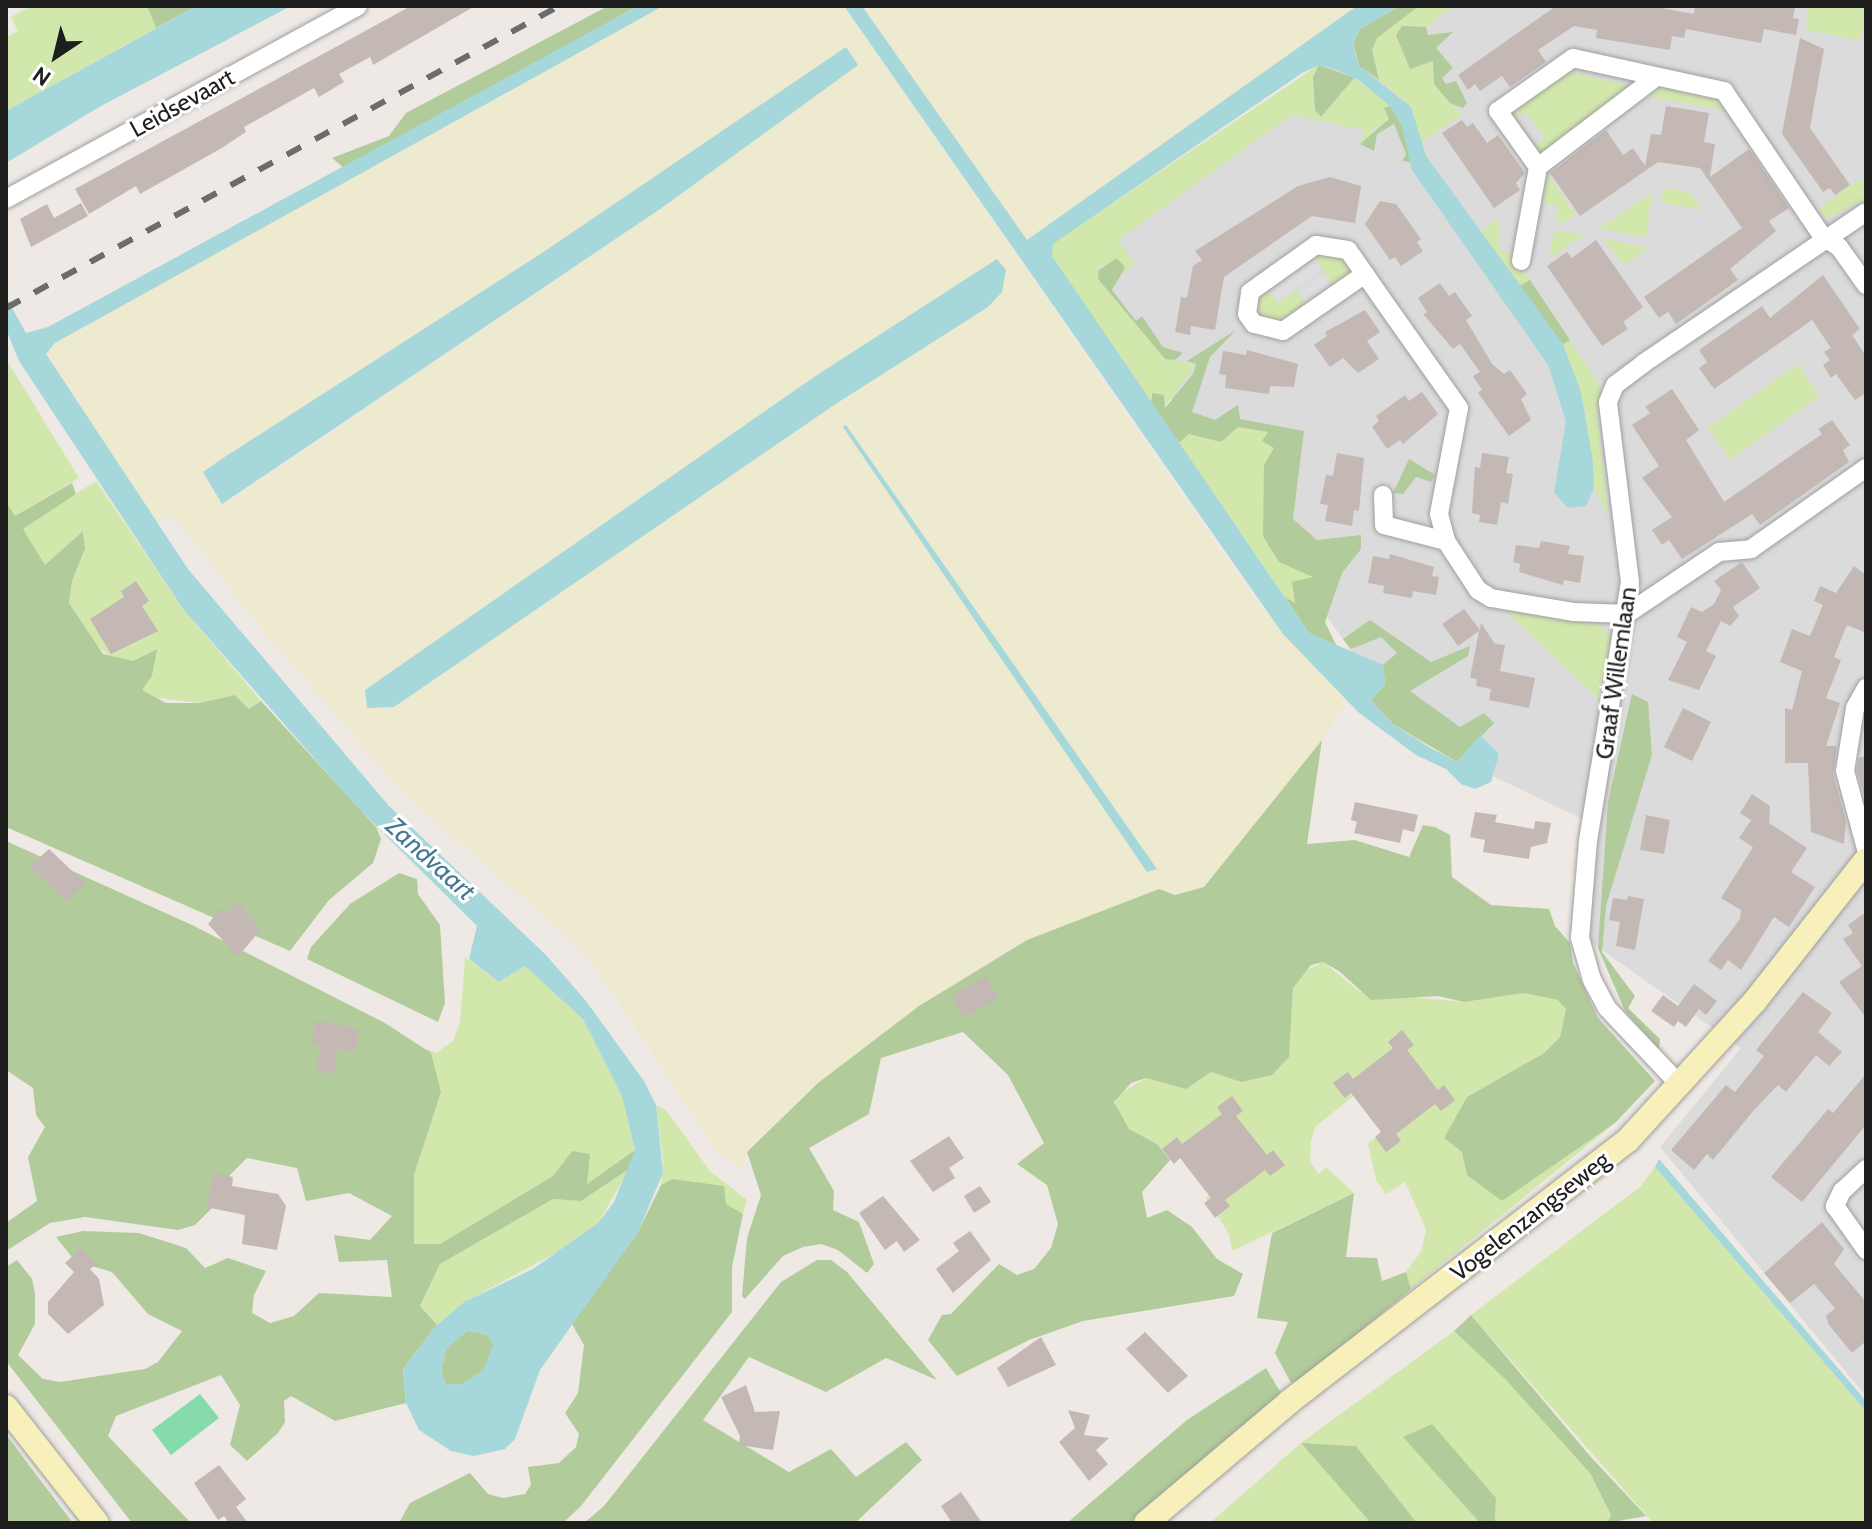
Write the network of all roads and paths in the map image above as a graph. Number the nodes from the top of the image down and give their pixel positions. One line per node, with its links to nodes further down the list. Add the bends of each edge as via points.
1 (358, 6): 4 (street, Leidsevaart)
2 (1656, 77): 3 (street); 3 (street, via 1573,58 1498,111); 6 (street, via 1724,91)
3 (1538, 167): 7 (street)
4 (6, 199)
5 (1866, 212): 6 (street, Graaf Willemlaan)
6 (1823, 237): 9 (street, via 1839,247); 13 (street, Graaf Willemlaan, via 1615,385 1607,420 1630,582)
7 (1521, 261)
8 (1365, 274): 8 (street, via 1348,250 1316,245 1250,292 1247,314 1254,324 1283,331); 12 (street, via 1459,408 1439,514)
9 (1866, 285)
10 (1866, 468): 13 (street, via 1751,549 1719,552)
11 (1383, 495): 12 (street, via 1384,525)
12 (1446, 541): 13 (street, via 1478,590 1491,598 1573,612)
13 (1627, 614): 17 (street, Graaf Willemlaan, via 1588,841 1580,938 1607,1008)
14 (1866, 688): 15 (street, via 1855,708 1845,771)
15 (1866, 849)
16 (1866, 860): 17 (main road, Vogelenzangseweg)
17 (1681, 1086): 22 (main road, Vogelenzangseweg, via 1596,1167 1289,1402)
18 (1866, 1169): 19 (street, via 1842,1191 1835,1206)
19 (1866, 1250)
20 (6, 1407): 21 (main road)
21 (97, 1523)
22 (1146, 1523)

